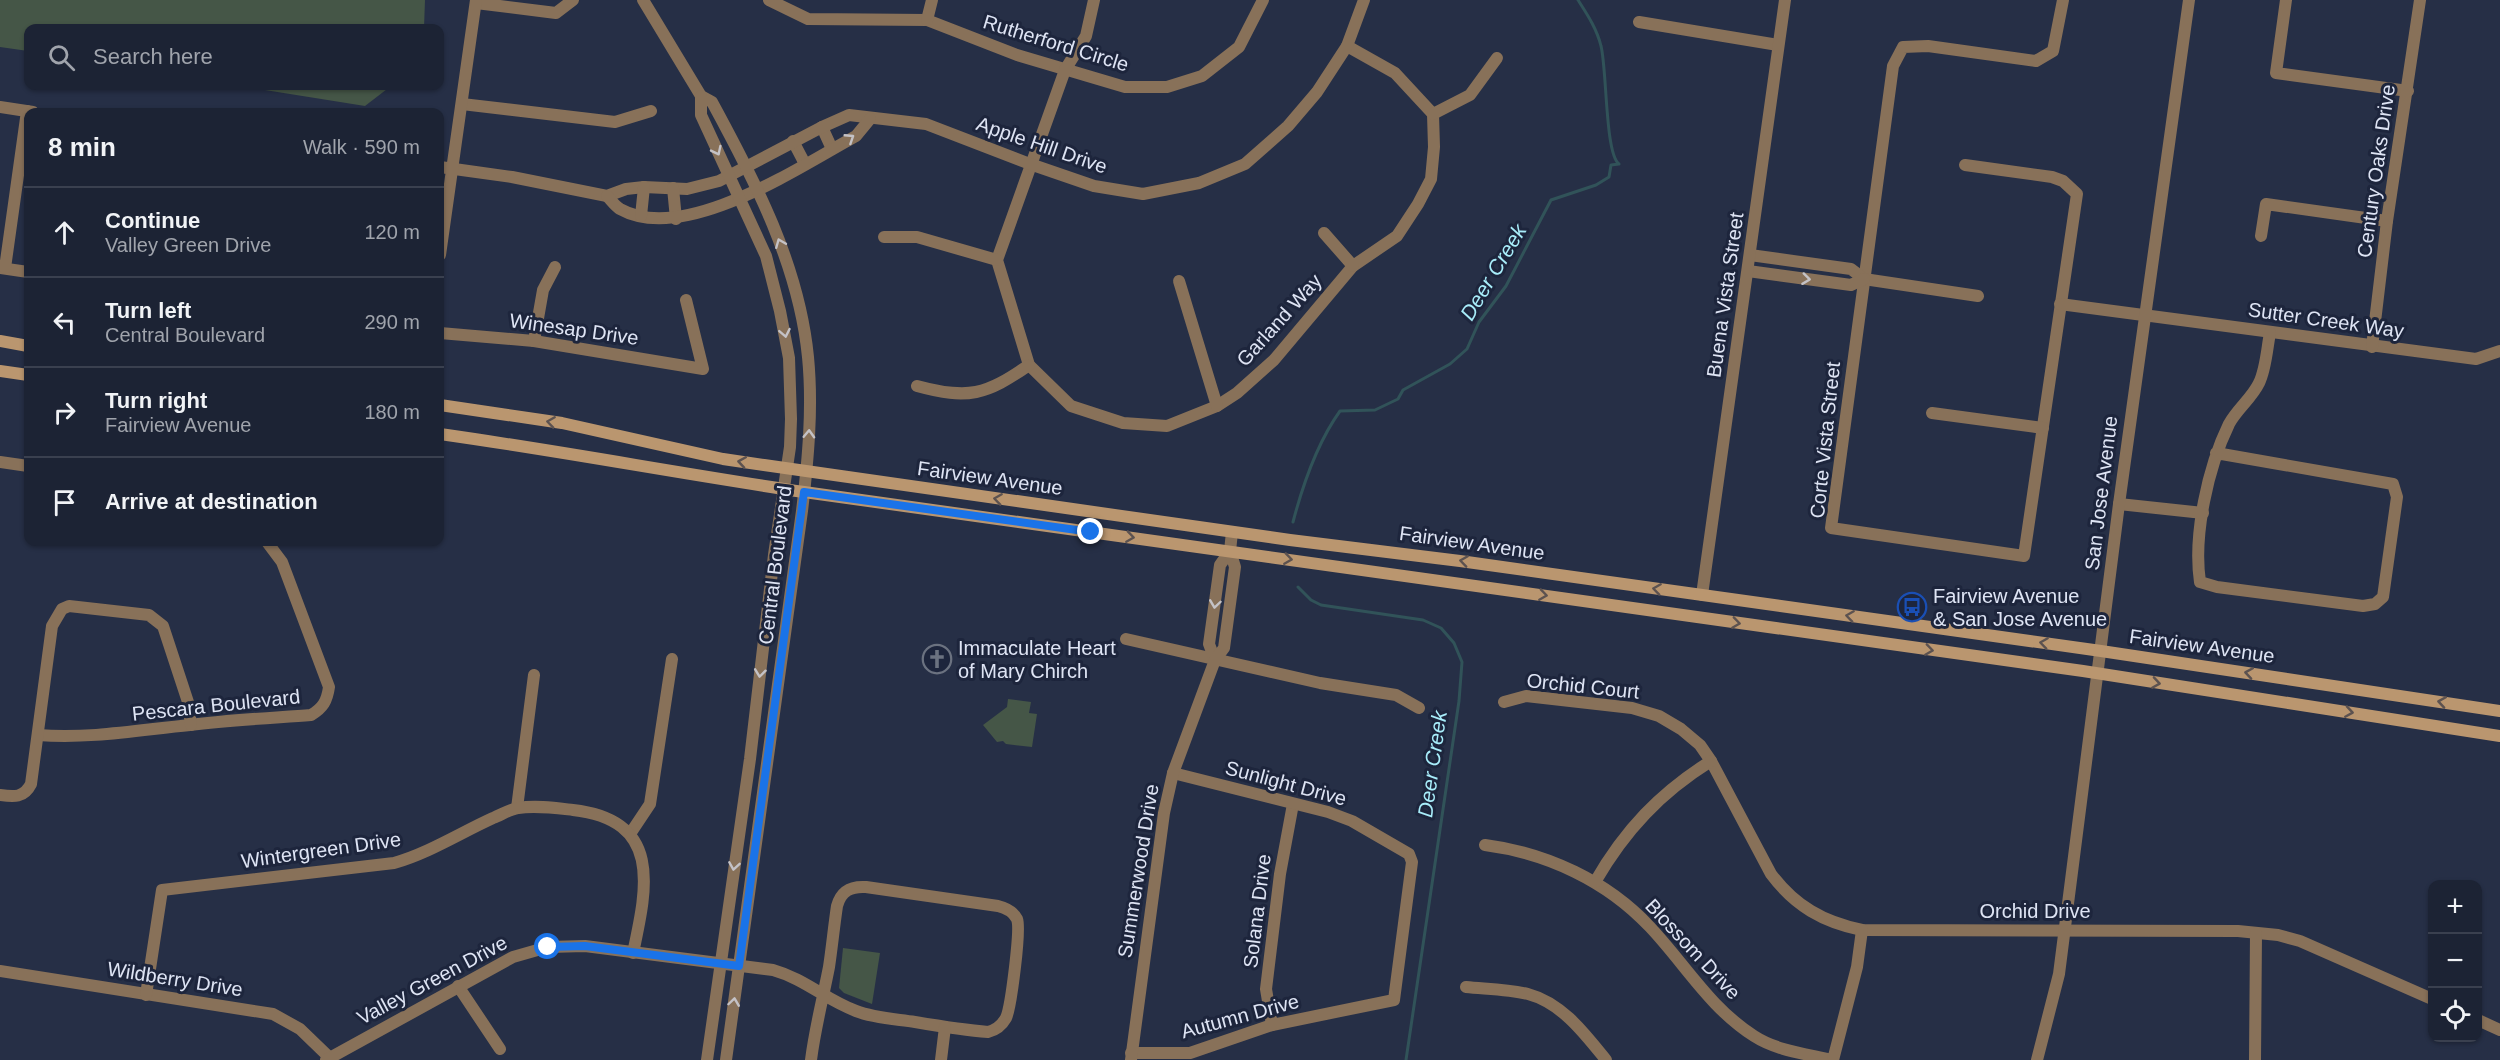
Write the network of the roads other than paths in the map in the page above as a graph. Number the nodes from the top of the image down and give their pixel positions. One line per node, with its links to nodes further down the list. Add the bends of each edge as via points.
1 (573, 0): 13 (street, via 556,13)
2 (643, 0): 21 (street, Central Boulevard)
3 (769, 0): 14 (street, Rutherford Circle, via 808,19)
4 (933, 0): 14 (street)
5 (1094, 0): 19 (street, via 1086,36)
6 (1263, 0): 19 (street, Rutherford Circle, via 1239,47 1202,76 1167,87 1125,87)
7 (1364, 0): 17 (street, Apple Hill Drive)
8 (1785, 0): 16 (street, Buena Vista Street)
9 (2063, 0): 57 (street, Corte Vista Street, via 2053,51 2036,61 1903,46 1893,66)
10 (2189, 0): 62 (street, San Jose Avenue)
11 (2286, 0): 20 (street, via 2276,73)
12 (2420, 0): 20 (street, Century Oaks Drive)
13 (476, 2): 22 (street)
14 (927, 20): 19 (street, Rutherford Circle)
15 (1639, 22): 16 (street)
16 (1778, 45): 50 (street, Buena Vista Street)
17 (1347, 46): 26 (street, via 1395,73); 33 (street, Apple Hill Drive, via 1317,92 1288,126 1245,164 1199,183 1143,194 1094,186)
18 (1497, 58): 26 (street, via 1470,94)
19 (1065, 70): 33 (street)
20 (2408, 92): 46 (street, Century Oaks Drive)
21 (701, 96): 35 (street, Central Boulevard, via 712,102); 37 (street, Central Boulevard, one-way to 37, via 701,115)
22 (462, 104): 25 (street, via 615,122); 36 (street)
23 (0, 107): 24 (street)
24 (24, 111)
25 (651, 111)
26 (1433, 114): 52 (street, Garland Way, via 1431,178 1418,204 1397,236)
27 (870, 118): 28 (street, Apple Hill Drive, via 849,115); 30 (street, Apple Hill Drive, one-way to 27, via 856,136); 33 (street, Apple Hill Drive, via 926,124)
28 (822, 127): 29 (street, Apple Hill Drive); 30 (street)
29 (793, 141): 32 (street); 35 (street, Apple Hill Drive)
30 (832, 149): 32 (street, Apple Hill Drive)
31 (24, 150): 54 (street)
32 (805, 164): 40 (street, Apple Hill Drive)
33 (1030, 164): 51 (street)
34 (1965, 165): 61 (street, Corte Vista Street, via 2052,177 2078,194)
35 (746, 166): 37 (street, Apple Hill Drive); 40 (street, Central Boulevard)
36 (446, 168): 41 (street, Apple Hill Drive); 42 (street)
37 (729, 174): 39 (street, Apple Hill Drive, via 719,181 687,189); 43 (street, Central Boulevard)
38 (644, 186): 39 (street, Apple Hill Drive); 41 (street, Apple Hill Drive); 44 (street)
39 (673, 188): 45 (street)
40 (757, 189): 43 (street, Apple Hill Drive); 83 (street, Central Boulevard, one-way to 40, via 808,356 783,250)
41 (607, 196): 44 (street, Apple Hill Drive, via 619,208)
42 (444, 197)
43 (740, 197): 45 (street, Apple Hill Drive); 82 (street, Central Boulevard, one-way to 82, via 766,256 789,358 791,419)
44 (641, 216): 45 (street, Apple Hill Drive)
45 (676, 219)
46 (2387, 221): 48 (street, via 2266,204); 68 (street, Century Oaks Drive)
47 (1324, 233): 52 (street)
48 (2261, 236)
49 (884, 237): 51 (street, via 917,237)
50 (1750, 255): 56 (street, Buena Vista Street); 57 (street, via 1851,269)
51 (997, 260): 70 (street, Garland Way)
52 (1353, 266): 75 (street, Garland Way, via 1274,360)
53 (555, 267): 65 (street, via 543,290)
54 (2, 268): 55 (street)
55 (24, 271)
56 (1748, 271): 57 (street, one-way to 57, via 1851,285); 91 (street, Buena Vista Street)
57 (1864, 279): 59 (street); 77 (street, Corte Vista Street, via 1831,528 2024,556)
58 (1179, 281): 75 (street)
59 (1978, 297)
60 (686, 300): 65 (street, Winesap Drive, via 703,369)
61 (2060, 304): 62 (street, Sutter Creek Way); 77 (street, Corte Vista Street)
62 (2145, 314): 64 (street, Sutter Creek Way); 86 (street, San Jose Avenue)
63 (444, 333): 65 (street, Winesap Drive)
64 (2270, 333): 68 (street, Sutter Creek Way); 79 (street, via 2260,382 2230,421)
65 (534, 341)
66 (0, 343): 67 (main road)
67 (23, 345)
68 (2372, 347): 69 (street, Sutter Creek Way, via 2476,359)
69 (2500, 351)
70 (1029, 365): 73 (street, via 1001,385 974,393 945,394); 75 (street, Garland Way, via 1071,406 1123,423 1167,426)
71 (0, 371): 72 (main road)
72 (24, 374)
73 (917, 386)
74 (444, 406): 82 (main road, Fairview Avenue, one-way to 74, via 723,459 562,423)
75 (1216, 406)
76 (1932, 413): 77 (street)
77 (2043, 428)
78 (444, 435): 84 (main road, Fairview Avenue)
79 (2216, 453): 87 (street); 87 (street, via 2393,484 2397,497 2383,597 2375,604 2363,606 2200,582)
80 (0, 462): 81 (street)
81 (24, 465)
82 (787, 468): 83 (main road, Fairview Avenue); 84 (street, Central Boulevard)
83 (807, 471): 85 (street, Central Boulevard); 88 (main road, Fairview Avenue, one-way to 83)
84 (783, 489): 85 (main road, Fairview Avenue); 116 (street, Central Boulevard, one-way to 116)
85 (804, 492): 90 (main road, Fairview Avenue, one-way to 90); 117 (street, Central Boulevard)
86 (2118, 504): 87 (street); 93 (street, San Jose Avenue)
87 (2203, 513)
88 (1232, 532): 90 (street, Summerwood Drive); 91 (main road, Fairview Avenue, one-way to 88)
89 (270, 546): 101 (street, Pescara Boulevard, via 282,562 327,681 325,704 311,715)
90 (1230, 551): 95 (street, Summerwood Drive, via 1236,567 1224,648); 96 (main road, Fairview Avenue, one-way to 96)
91 (1702, 595): 93 (main road, Fairview Avenue, one-way to 91)
92 (1126, 639): 95 (street)
93 (2102, 651): 96 (street, San Jose Avenue); 100 (main road, Fairview Avenue, one-way to 93)
94 (672, 659): 109 (street, via 650,804)
95 (1215, 660): 99 (street, via 1396,695); 105 (street, Summerwood Drive)
96 (2098, 674): 103 (main road, Fairview Avenue, one-way to 103); 113 (street, San Jose Avenue)
97 (534, 675): 108 (street)
98 (1504, 702): 104 (street, Orchid Court, via 1526,696 1659,716 1700,745)
99 (1419, 708)
100 (2500, 711)
101 (191, 725): 102 (street, Pescara Boulevard, via 88,736); 102 (street, via 185,691 163,626 156,618 75,605 62,609 52,626)
102 (38, 735): 106 (street, via 31,784 26,793)
103 (2500, 736)
104 (1711, 761): 111 (street, via 1680,780 1649,808 1613,851); 112 (street, Orchid Drive, via 1780,886 1821,919)
105 (1173, 773): 107 (street, Sunlight Drive); 131 (street, Summerwood Drive, via 1164,813)
106 (0, 795)
107 (1293, 804): 124 (street, Sunlight Drive, via 1353,821 1409,854 1412,862); 126 (street, Solana Drive, via 1266,990)
108 (518, 808): 109 (street, Wintergreen Drive, via 597,813); 122 (street, Wintergreen Drive, via 463,831 423,855 394,863 162,890)
109 (630, 834): 115 (street, via 646,879)
110 (1485, 845): 111 (street, Blossom Drive, via 1531,854)
111 (1595, 882): 138 (street, Blossom Drive, via 1650,927 1712,1001 1755,1037)
112 (1862, 930): 113 (street, Orchid Drive); 138 (street, via 1857,967)
113 (2065, 931): 114 (street, Orchid Drive); 139 (street, San Jose Avenue, via 2057,990)
114 (2256, 933): 123 (street, Orchid Drive, via 2300,941); 140 (street)
115 (633, 953): 116 (street, Valley Green Drive); 119 (street, Valley Green Drive, via 585,946 548,947 513,957)
116 (720, 963): 117 (street, Valley Green Drive); 133 (street, Central Boulevard)
117 (739, 966): 121 (street, Valley Green Drive, via 786,974); 134 (street, Central Boulevard, one-way to 117)
118 (0, 971): 122 (street, Wildberry Drive)
119 (458, 986): 129 (street); 132 (street, Valley Green Drive)
120 (1466, 987): 130 (street, via 1528,994 1549,1004 1568,1017)
121 (823, 993): 127 (street, Valley Green Drive, via 866,1014); 127 (street, Valley Green Drive, via 839,898 854,887 998,906 1010,911 1019,925 1005,1020 988,1032); 135 (street)
122 (146, 995): 132 (street, Wildberry Drive, via 273,1014 300,1029)
123 (2428, 997)
124 (1394, 1000): 126 (street, Autumn Drive)
125 (2482, 1022): 128 (street)
126 (1272, 1024): 131 (street, Autumn Drive, via 1190,1053)
127 (945, 1027): 136 (street)
128 (2500, 1030)
129 (500, 1048)
130 (1603, 1056): 137 (street)
131 (1131, 1057)
132 (327, 1059)
133 (707, 1060)
134 (726, 1060)
135 (811, 1060)
136 (941, 1060)
137 (1589, 1060)
138 (1833, 1060)
139 (2037, 1060)
140 (2255, 1060)

